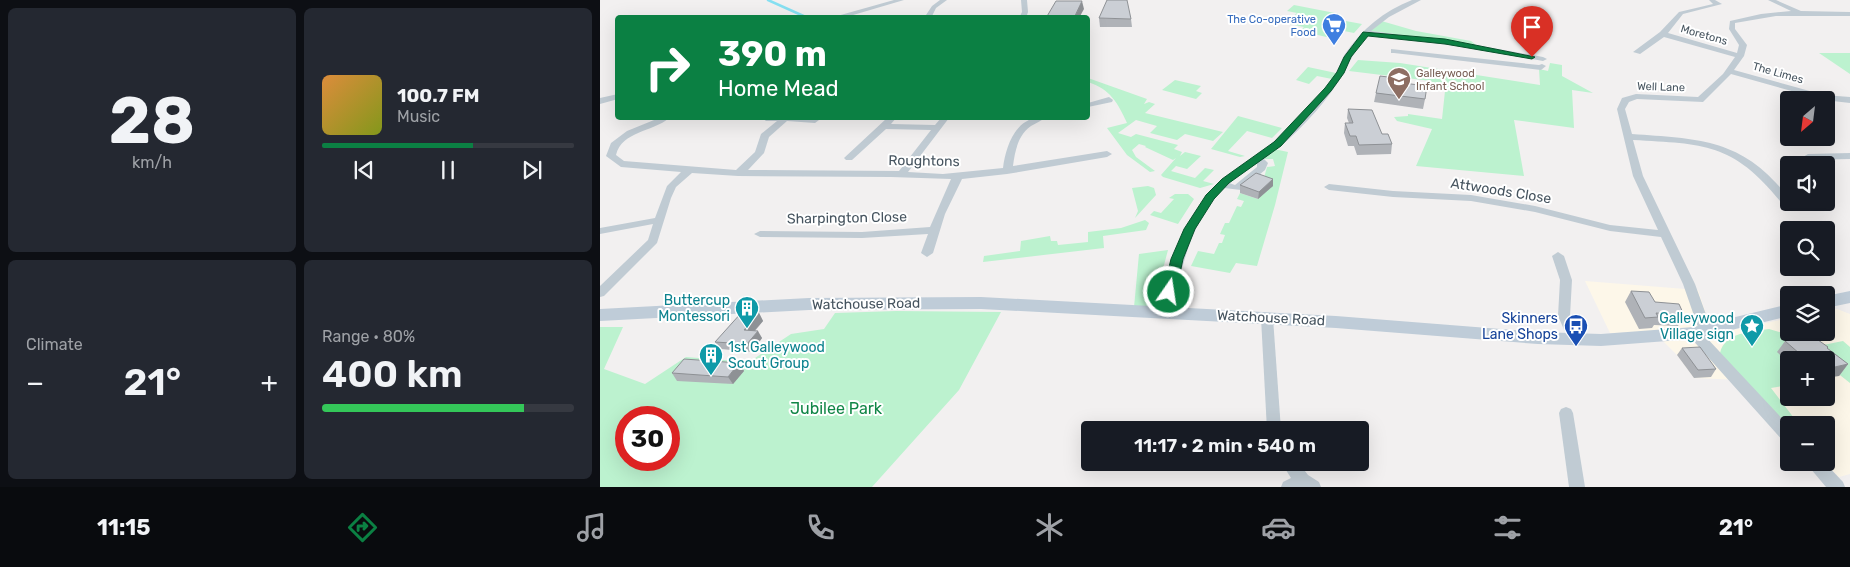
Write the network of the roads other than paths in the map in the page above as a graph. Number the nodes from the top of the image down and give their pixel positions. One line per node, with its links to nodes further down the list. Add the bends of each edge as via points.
1 (900, 0): 8 (street)
2 (944, 0): 9 (street)
3 (1024, 0): 10 (street)
4 (1418, 0): 12 (street, via 1397,7 1371,25)
5 (1771, 0): 7 (street)
6 (1712, 1): 13 (street, Moretons, via 1719,4 1681,13)
7 (1799, 13): 11 (street); 17 (street, via 1732,22 1732,29 1743,45)
8 (844, 15)
9 (929, 15)
10 (1024, 15)
11 (1848, 15)
12 (1366, 33): 14 (street); 56 (street, via 1328,89 1277,144 1257,158 1263,163 1262,168 1237,188 1222,185 1210,197 1190,229 1177,259)
13 (1663, 34): 16 (street, Moretons); 17 (street, Moretons)
14 (1465, 45): 18 (street); 18 (street, via 1542,62 1541,68)
15 (1394, 51): 18 (street)
16 (1637, 52)
17 (1740, 56): 19 (street, Well Lane)
18 (1464, 58)
19 (1730, 71): 22 (street, The Limes, via 1824,97); 32 (street, Well Lane, via 1700,100 1636,96 1625,100 1621,109)
20 (615, 97): 23 (street)
21 (1109, 100): 24 (street)
22 (1850, 100)
23 (600, 101)
24 (1090, 105)
25 (660, 120): 34 (street, via 630,133 614,145)
26 (784, 120): 41 (street, via 764,136 760,155)
27 (890, 120): 30 (street)
28 (943, 120): 31 (street)
29 (1037, 120): 40 (street, via 1018,131 1009,151)
30 (884, 126): 31 (street); 37 (street)
31 (937, 128): 42 (street)
32 (1630, 137): 45 (street, via 1718,146 1762,171); 50 (street, Well Lane, via 1638,176)
33 (1107, 154): 40 (street, Roughtons)
34 (611, 156): 38 (street); 39 (street, Roughtons, via 620,164 631,166)
35 (1835, 156): 36 (street)
36 (1850, 156)
37 (849, 158)
38 (600, 160)
39 (689, 170): 41 (street, Roughtons); 46 (street, via 672,186)
40 (1007, 171): 43 (street, Roughtons)
41 (738, 173): 42 (street, Roughtons)
42 (901, 175): 43 (street, Roughtons)
43 (958, 176): 47 (street)
44 (1330, 187): 50 (street, Attwoods Close, via 1471,198 1535,209 1600,226)
45 (1780, 194)
46 (659, 220): 48 (street); 53 (street, via 653,241)
47 (934, 230): 49 (street, Sharpington Close, via 862,235); 51 (street)
48 (600, 231)
49 (760, 234)
50 (1666, 234): 60 (street, Well Lane)
51 (927, 253)
52 (1558, 256): 61 (street, via 1566,280 1563,310)
53 (600, 293)
54 (1850, 297): 55 (street)
55 (1835, 300)
56 (1166, 312): 58 (street, Watchouse Road, via 981,303 859,303); 59 (street, Watchouse Road)
57 (1780, 312): 60 (street, Watchouse Road)
58 (600, 315)
59 (1267, 318): 61 (street, Watchouse Road); 63 (street)
60 (1700, 332): 61 (street, Watchouse Road, via 1626,340); 64 (street)
61 (1575, 340)
62 (1566, 413): 68 (street)
63 (1273, 421)
64 (1780, 426)
65 (1294, 471): 67 (street)
66 (1822, 471): 69 (street)
67 (1301, 485)
68 (1577, 487)
69 (1837, 487)

